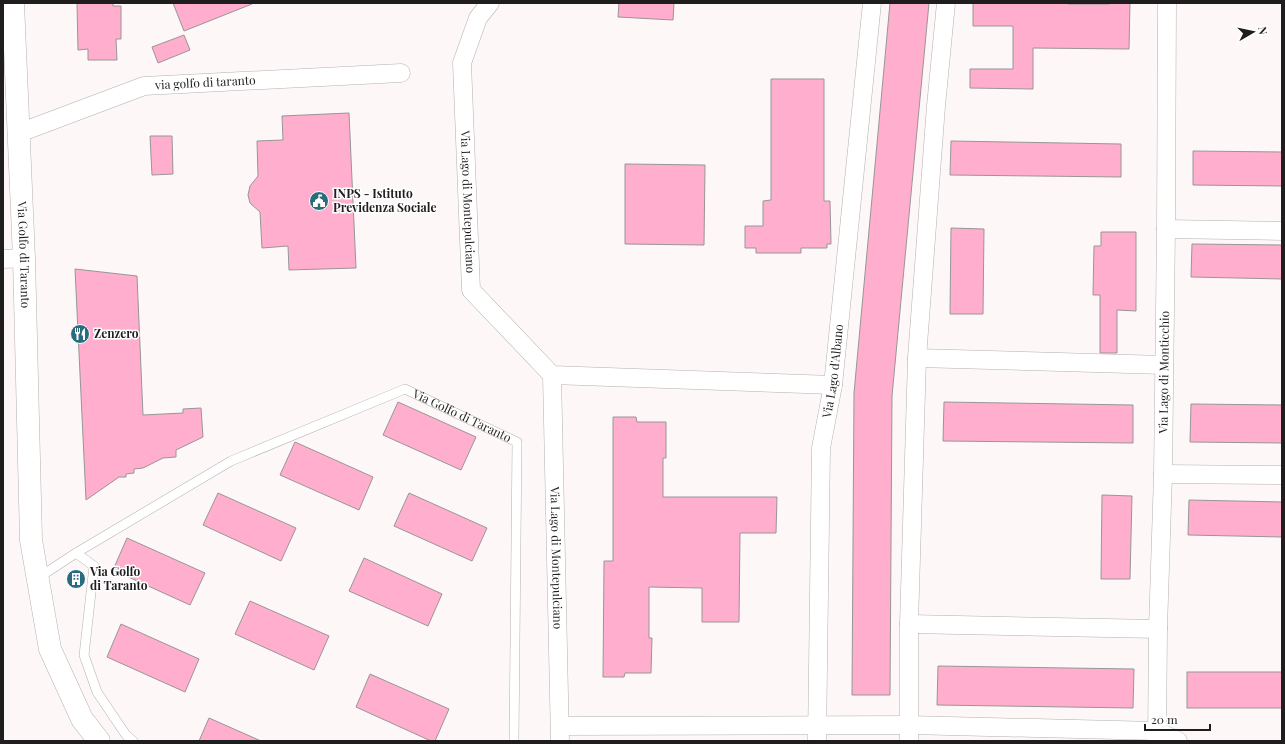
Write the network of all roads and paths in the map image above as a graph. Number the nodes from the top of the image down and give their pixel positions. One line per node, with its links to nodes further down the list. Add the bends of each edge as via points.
1 (13, 3): 7 (street, Via Golfo di Taranto)
2 (490, 3): 14 (street, Via Lago di Montepulciano, via 478,18 462,63 471,290)
3 (872, 3): 15 (street, Via Lago d'Albano)
4 (946, 3): 12 (street)
5 (1167, 3): 8 (street, Via Lago di Monticchio)
6 (401, 73): 7 (street, via golfo di taranto, via 144,86)
7 (19, 133): 10 (street, Via Golfo di Taranto)
8 (1166, 229): 9 (street); 13 (street, Via Lago di Monticchio)
9 (1282, 231)
10 (24, 258): 11 (street); 19 (street, Via Golfo di Taranto, via 31,540)
11 (3, 259)
12 (917, 358): 13 (street); 20 (street)
13 (1164, 365): 16 (street, Via Lago di Monticchio)
14 (552, 375): 15 (street); 24 (street, Via Lago di Montepulciano)
15 (833, 385): 22 (street, Via Lago d'Albano, via 821,448)
16 (1163, 474): 17 (street); 21 (street, Via Lago di Monticchio)
17 (1282, 475)
18 (76, 552): 19 (lane, Via Golfo di Taranto); 27 (lane, via 94,566 84,655 97,692 126,735); 28 (lane, Via Golfo di Taranto, via 232,460 405,389 517,442)
19 (37, 578): 26 (street, Via Golfo di Taranto, via 50,649 82,718)
20 (909, 624): 21 (street); 23 (street)
21 (1158, 629): 25 (street, Via Lago di Monticchio)
22 (817, 733): 23 (street); 24 (street)
23 (909, 733): 25 (street)
24 (560, 734)
25 (1157, 736): 29 (street)
26 (99, 741)
27 (133, 741)
28 (514, 741)
29 (1178, 741)

